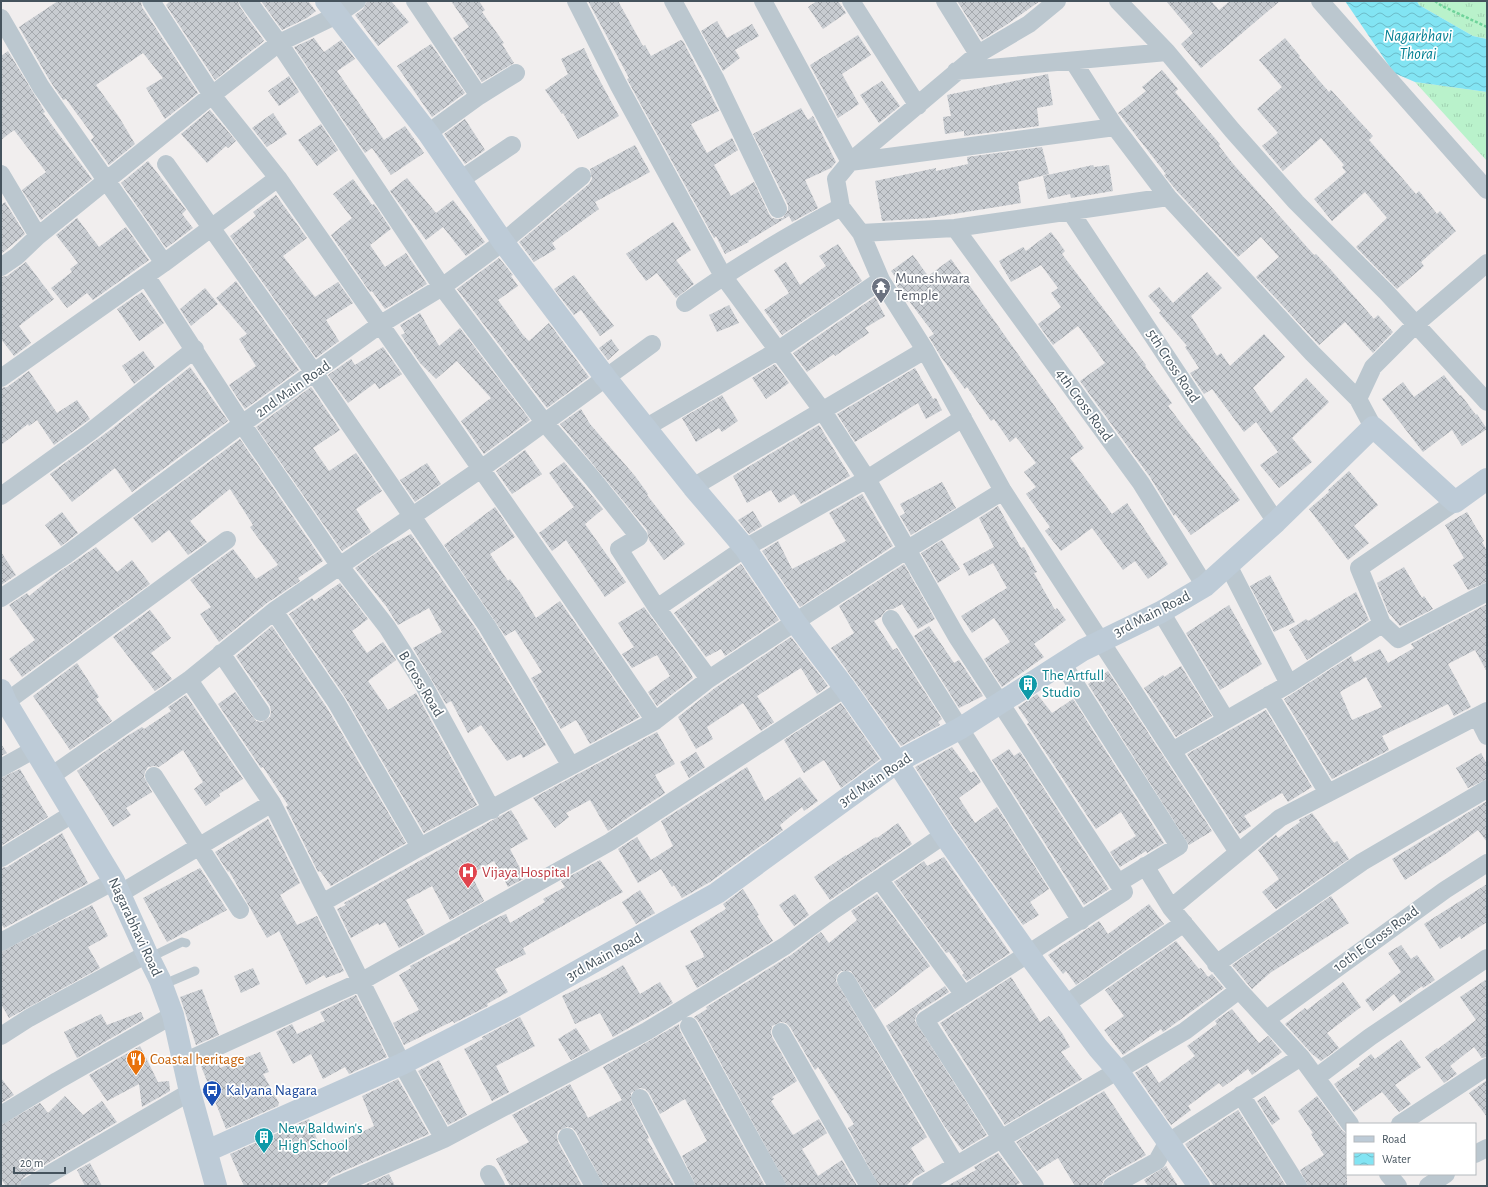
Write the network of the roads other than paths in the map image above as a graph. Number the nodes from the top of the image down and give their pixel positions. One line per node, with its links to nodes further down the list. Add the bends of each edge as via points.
1 (151, 1): 21 (street)
2 (248, 1): 15 (street)
3 (357, 1): 13 (street)
4 (415, 1): 22 (street)
5 (576, 1): 48 (street, via 619,86)
6 (673, 1): 37 (street, via 715,78)
7 (763, 1): 27 (street)
8 (851, 1): 23 (street)
9 (945, 1): 17 (street)
10 (1057, 1): 17 (street, via 1029,24)
11 (1118, 1): 16 (street)
12 (1320, 1): 34 (street)
13 (332, 8): 15 (street); 25 (street)
14 (1, 18): 32 (street, via 41,87)
15 (279, 43): 21 (street); 50 (street)
16 (1167, 52): 18 (street); 53 (street, via 1296,202)
17 (978, 54): 19 (street)
18 (1073, 61): 19 (street); 24 (street)
19 (956, 71): 23 (street)
20 (516, 73): 22 (street)
21 (212, 95): 31 (street); 32 (street)
22 (479, 96): 25 (street)
23 (918, 106): 27 (street)
24 (1115, 127): 27 (street); 35 (street)
25 (428, 133): 33 (street)
26 (512, 145): 33 (street)
27 (850, 162): 36 (street, via 836,179)
28 (166, 164): 39 (street)
29 (1, 174): 42 (street)
30 (582, 176): 43 (street, 2nd Main Road)
31 (278, 178): 39 (street); 52 (street)
32 (107, 180): 42 (street); 44 (street)
33 (460, 180): 43 (street)
34 (1487, 190)
35 (1168, 197): 38 (street); 61 (street)
36 (841, 207): 41 (street); 48 (street, via 789,235)
37 (778, 209)
38 (1070, 210): 40 (street); 77 (street, 5th Cross Road)
39 (211, 227): 44 (street); 58 (street)
40 (955, 228): 41 (street); 83 (street, 4th Cross Road, via 1141,484)
41 (861, 234): 49 (street)
42 (38, 236): 46 (street)
43 (503, 242): 50 (street, 2nd Main Road); 60 (street)
44 (164, 263): 47 (street)
45 (1487, 263): 53 (street)
46 (1, 267)
47 (146, 276): 55 (street, B Cross Road); 59 (street)
48 (723, 276): 51 (street); 57 (street)
49 (881, 280): 56 (street); 57 (street)
50 (442, 287): 52 (street, 2nd Main Road); 65 (street)
51 (685, 303)
52 (381, 324): 58 (street, 2nd Main Road); 69 (street)
53 (1416, 324): 61 (street, via 1373,367); 62 (street)
54 (652, 344): 60 (street)
55 (195, 349): 66 (street, B Cross Road); 74 (street, via 90,432)
56 (925, 350): 63 (street); 64 (street)
57 (777, 351): 63 (street); 68 (street)
58 (315, 374): 66 (street, 2nd Main Road); 76 (street)
59 (1, 378)
60 (606, 378): 65 (street); 68 (street)
61 (1358, 399): 67 (street)
62 (1487, 402)
63 (822, 410): 70 (street); 72 (street)
64 (963, 418): 70 (street); 73 (street)
65 (544, 422): 69 (street); 86 (street, via 638,537 619,549)
66 (242, 424): 81 (street, B Cross Road); 85 (street, 2nd Main Road, via 66,555)
67 (1372, 427): 75 (street); 77 (street, 3rd Main Road)
68 (645, 428): 72 (street)
69 (481, 469): 76 (street); 105 (street)
70 (867, 479): 79 (street); 80 (street)
71 (1487, 479): 75 (street)
72 (693, 487): 79 (street)
73 (1004, 491): 80 (street); 92 (street)
74 (1, 496)
75 (1455, 502): 91 (street, via 1359,568)
76 (412, 516): 81 (street); 111 (street, via 487,626)
77 (1276, 522): 82 (street, 3rd Main Road)
78 (227, 540): 100 (street)
79 (745, 548): 86 (street); 90 (street)
80 (908, 548): 90 (street); 101 (street, via 957,637)
81 (339, 566): 87 (street); 118 (street, B Cross Road, via 387,627 422,682)
82 (1228, 566): 83 (street, 3rd Main Road); 97 (street)
83 (1205, 586): 88 (street, 3rd Main Road)
84 (1487, 592): 91 (street, via 1398,639)
85 (1, 598)
86 (657, 608): 95 (street)
87 (274, 611): 93 (street); 121 (street, via 336,702)
88 (1161, 612): 92 (street, 3rd Main Road); 104 (street)
89 (891, 619): 106 (street)
90 (795, 622): 95 (street); 98 (street)
91 (1382, 624): 97 (street)
92 (1101, 640): 94 (street, 3rd Main Road); 109 (street)
93 (222, 653): 96 (street); 102 (street)
94 (1062, 663): 101 (street, 3rd Main Road); 126 (street, via 1179,846)
95 (709, 679): 105 (street)
96 (189, 680): 113 (street); 117 (street)
97 (1289, 684): 99 (street)
98 (845, 688): 110 (street); 143 (street, via 610,842)
99 (1270, 695): 104 (street); 116 (street)
100 (4, 696): 108 (street, Nagarabhavi Road)
101 (1000, 703): 106 (street, 3rd Main Road); 128 (street)
102 (261, 712)
103 (1482, 714): 107 (street); 116 (street)
104 (1226, 720): 109 (street)
105 (655, 721): 111 (street)
106 (961, 728): 110 (street, 3rd Main Road); 133 (street)
107 (1487, 736)
108 (35, 749): 112 (street); 113 (street, Nagarabhavi Road)
109 (1172, 752): 123 (street)
110 (897, 762): 120 (street); 155 (street, 3rd Main Road, via 717,893 515,1006)
111 (571, 766): 118 (street)
112 (1, 768)
113 (51, 776): 119 (street, Nagarabhavi Road)
114 (154, 776): 122 (street)
115 (1487, 789): 140 (street, via 1362,862)
116 (1328, 793): 123 (street, via 1280,818)
117 (272, 803): 122 (street); 130 (street)
118 (492, 810): 121 (street)
119 (74, 813): 124 (street); 129 (street, Nagarabhavi Road)
120 (944, 835): 127 (street); 137 (street)
121 (420, 846): 130 (street)
122 (200, 847): 129 (street); 132 (street)
123 (1238, 852): 131 (street)
124 (1, 858)
125 (1487, 863): 149 (street, 10th E Cross Road, via 1445,890)
126 (1145, 866): 128 (street); 131 (street)
127 (879, 879): 146 (street); 166 (street, via 785,946 647,1031)
128 (1118, 883): 133 (street, via 1124,892)
129 (117, 887): 135 (street); 138 (street, Nagarabhavi Road)
130 (322, 903): 143 (street)
131 (1171, 908): 134 (street)
132 (240, 910)
133 (1081, 921): 137 (street)
134 (1184, 924): 140 (street); 147 (street)
135 (1, 942)
136 (186, 944): 138 (lane, via 182,942)
137 (1028, 954): 146 (street); 147 (street)
138 (148, 956): 144 (street, Nagarabhavi Road); 152 (street, via 29,1018)
139 (1487, 958): 158 (street, via 1376,1032)
140 (1216, 964): 145 (street)
141 (195, 971): 144 (lane)
142 (846, 980): 172 (street)
143 (362, 981): 154 (street); 155 (street)
144 (162, 985): 148 (street, Nagarabhavi Road)
145 (1239, 990): 149 (street); 157 (street, via 1185,1031)
146 (964, 995): 167 (street, via 925,1020)
147 (1066, 1004): 157 (street)
148 (173, 1015): 154 (street, Nagarabhavi Road); 162 (street)
149 (1267, 1019): 153 (street)
150 (689, 1026): 180 (street)
151 (781, 1032): 181 (street)
152 (1, 1036)
153 (1301, 1057): 158 (street); 160 (street)
154 (184, 1062): 159 (street, Nagarabhavi Road)
155 (402, 1064): 166 (street); 170 (street, 3rd Main Road)
156 (1487, 1066): 164 (street)
157 (1118, 1071): 167 (street); 168 (street)
158 (1317, 1077): 163 (street)
159 (190, 1092): 170 (street, Nagarabhavi Road); 175 (street)
160 (1241, 1095): 168 (street); 186 (street)
161 (640, 1098): 179 (street)
162 (1, 1115)
163 (1349, 1123)
164 (1402, 1123)
165 (567, 1138): 178 (street)
166 (444, 1139): 177 (street)
167 (1002, 1140): 172 (street); 183 (street)
168 (1167, 1143): 184 (street, via 1157,1162); 185 (street)
169 (1487, 1148): 171 (street)
170 (207, 1151): 176 (street, Nagarabhavi Road)
171 (1476, 1154)
172 (956, 1166): 182 (street)
173 (1389, 1175): 187 (street)
174 (1444, 1175): 188 (street)
175 (29, 1186)
176 (216, 1186)
177 (336, 1186)
178 (594, 1186)
179 (686, 1186)
180 (777, 1186)
181 (869, 1186)
182 (921, 1186)
183 (1035, 1186)
184 (1112, 1186)
185 (1199, 1186)
186 (1298, 1186)
187 (1398, 1186)
188 (1428, 1186)

